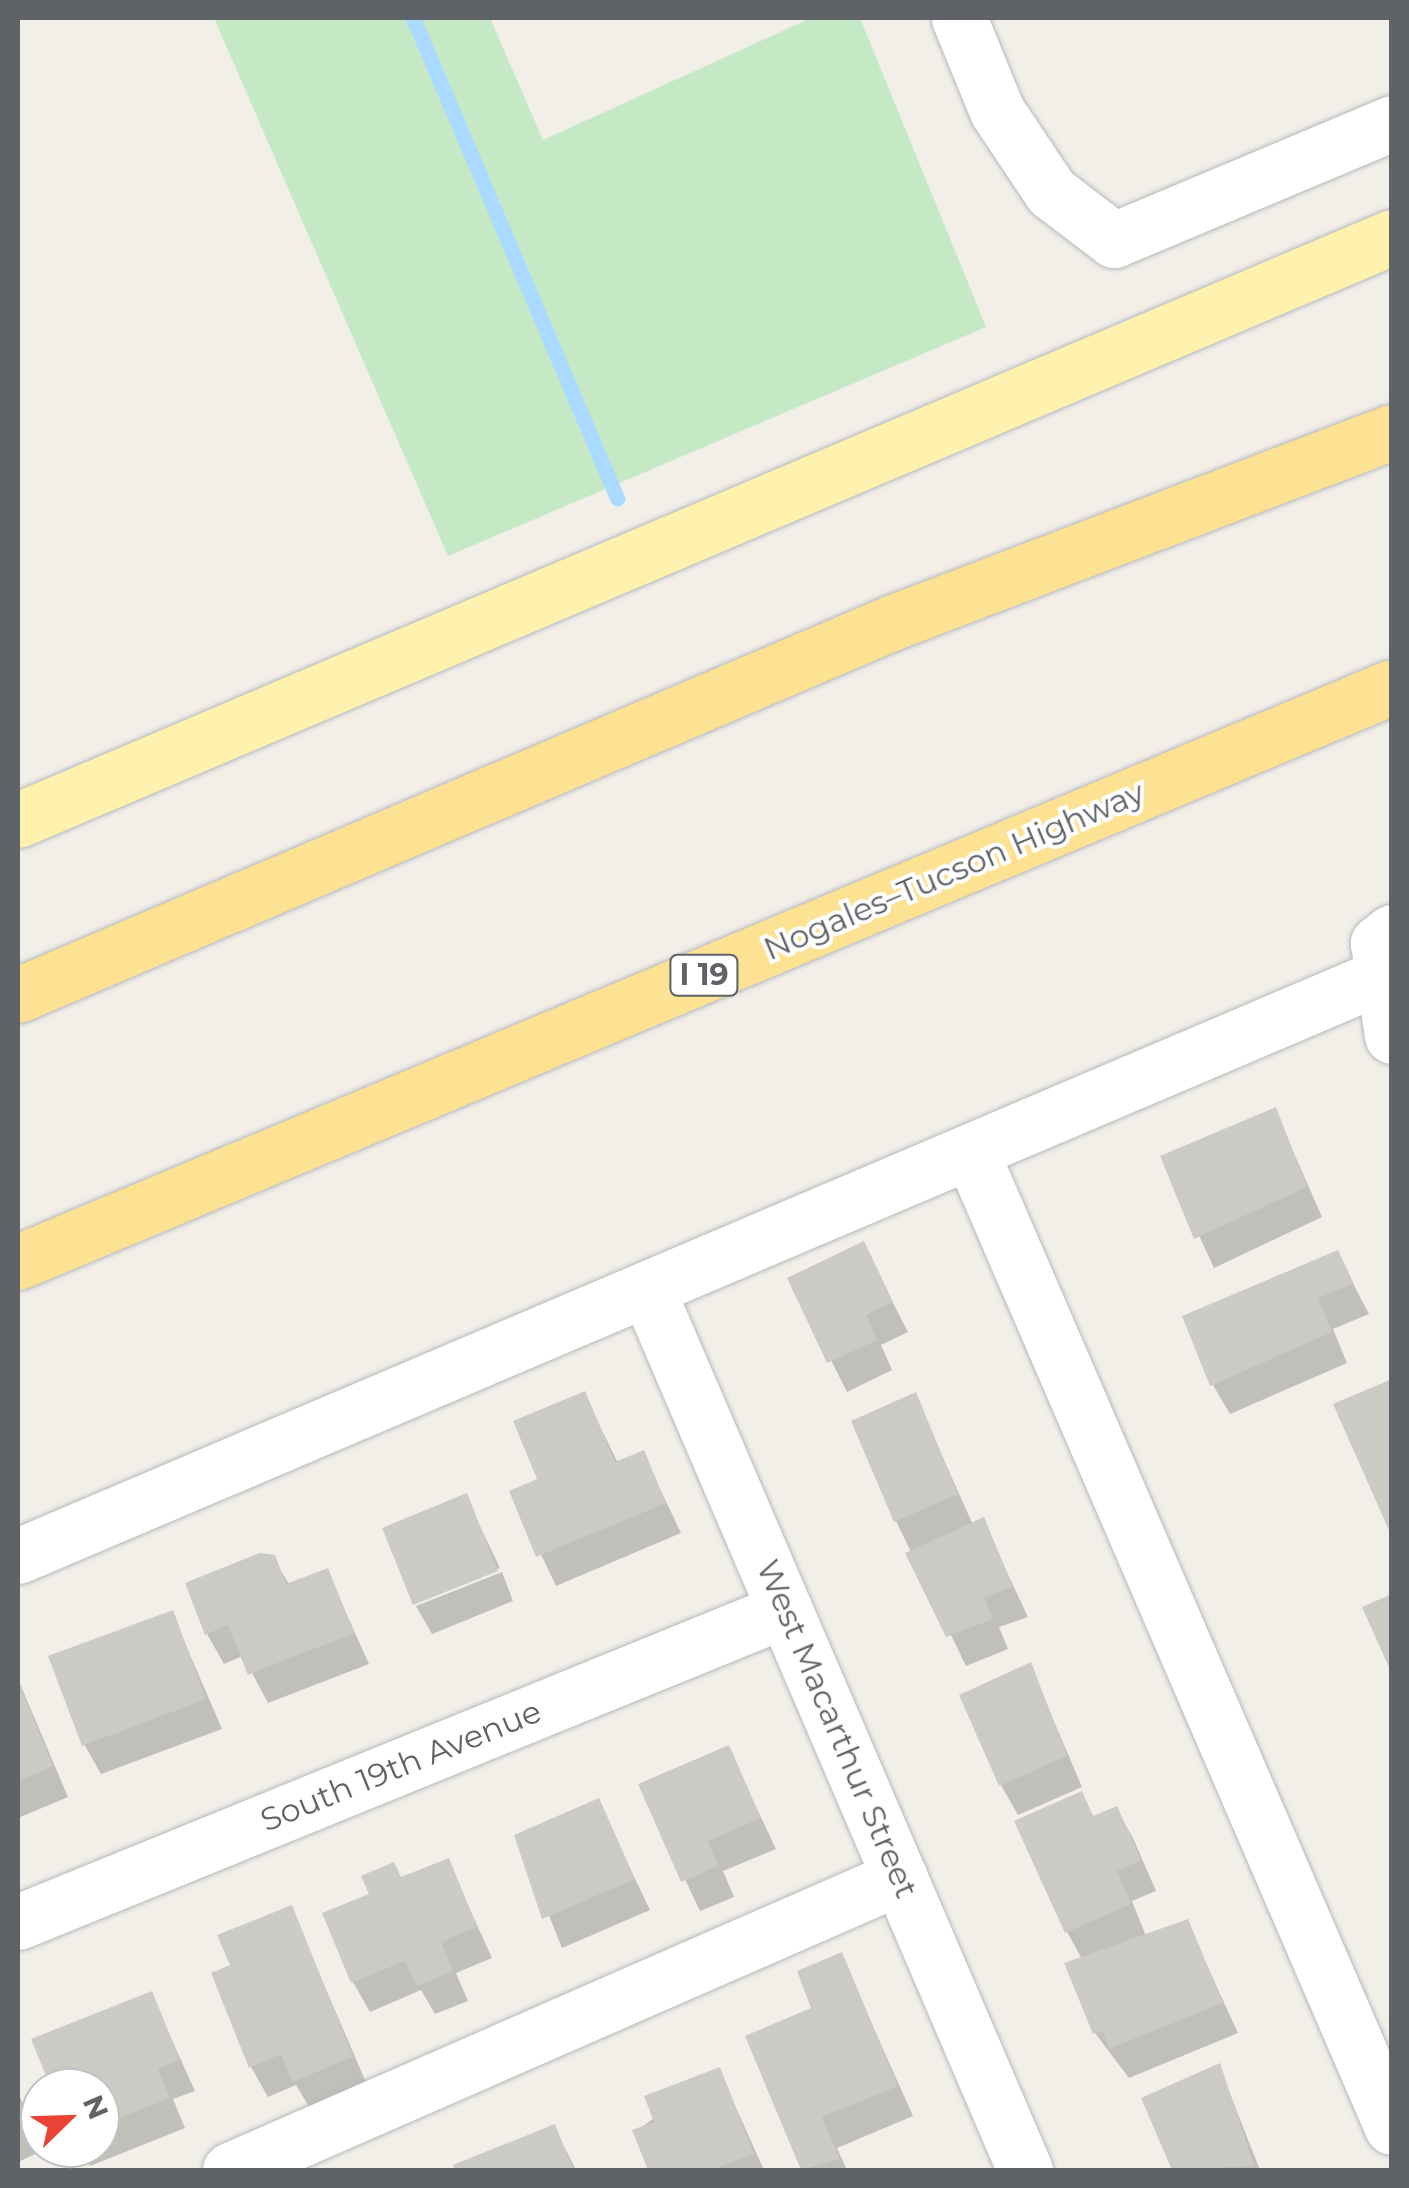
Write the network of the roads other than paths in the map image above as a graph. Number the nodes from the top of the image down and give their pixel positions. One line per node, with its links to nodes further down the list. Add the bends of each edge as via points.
1 (959, 18): 2 (street, via 997,111 1052,192 1114,240)
2 (1392, 123)
3 (1392, 238): 6 (main road)
4 (1392, 432): 8 (highway, via 891,623)
5 (1392, 687): 11 (highway, Nogales–Tucson Highway / I 19)
6 (18, 820)
7 (1384, 950): 9 (street); 10 (street)
8 (18, 994)
9 (1392, 1036)
10 (971, 1152): 12 (street); 17 (street)
11 (18, 1262)
12 (648, 1289): 13 (street); 14 (street, West Macarthur Street)
13 (18, 1556)
14 (785, 1610): 15 (street, West Macarthur Street); 16 (street, South 19th Avenue)
15 (900, 1877): 18 (street, West Macarthur Street); 19 (street)
16 (18, 1922)
17 (1392, 2127)
18 (1008, 2165)
19 (230, 2170)

